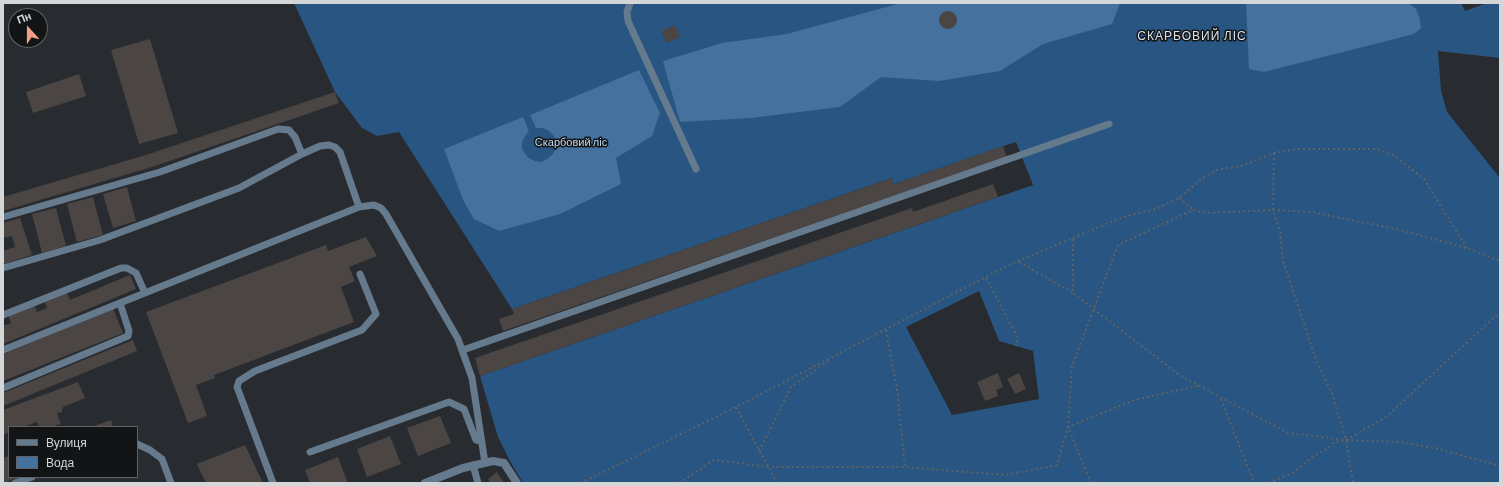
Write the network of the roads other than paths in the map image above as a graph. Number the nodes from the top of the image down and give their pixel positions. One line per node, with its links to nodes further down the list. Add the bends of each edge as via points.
1 (630, 3): 4 (lane, via 628,21)
2 (1109, 124): 13 (lane)
3 (302, 154): 5 (lane, via 320,146 335,147 340,152); 6 (lane, via 295,137 288,130 278,129 160,172); 7 (lane, via 232,190 100,240)
4 (696, 169)
5 (359, 207): 9 (lane); 13 (lane, via 374,205 386,214)
6 (3, 217)
7 (3, 268)
8 (360, 274): 23 (lane, via 376,314 362,330 255,371 239,381 237,387)
9 (145, 293): 10 (lane); 11 (lane, via 136,273 121,268)
10 (120, 303): 12 (lane); 14 (lane, via 130,331 128,336)
11 (3, 314)
12 (3, 350)
13 (463, 350): 15 (lane, via 472,378)
14 (3, 388)
15 (482, 442): 17 (lane, via 476,440 464,409 449,402); 18 (lane)
16 (138, 444): 22 (lane, via 162,459)
17 (310, 452)
18 (485, 463): 19 (street); 26 (street, via 504,463)
19 (473, 465): 24 (street); 25 (lane)
20 (29, 478): 21 (lane)
21 (15, 483)
22 (171, 483)
23 (273, 483)
24 (425, 483)
25 (478, 483)
26 (517, 483)

